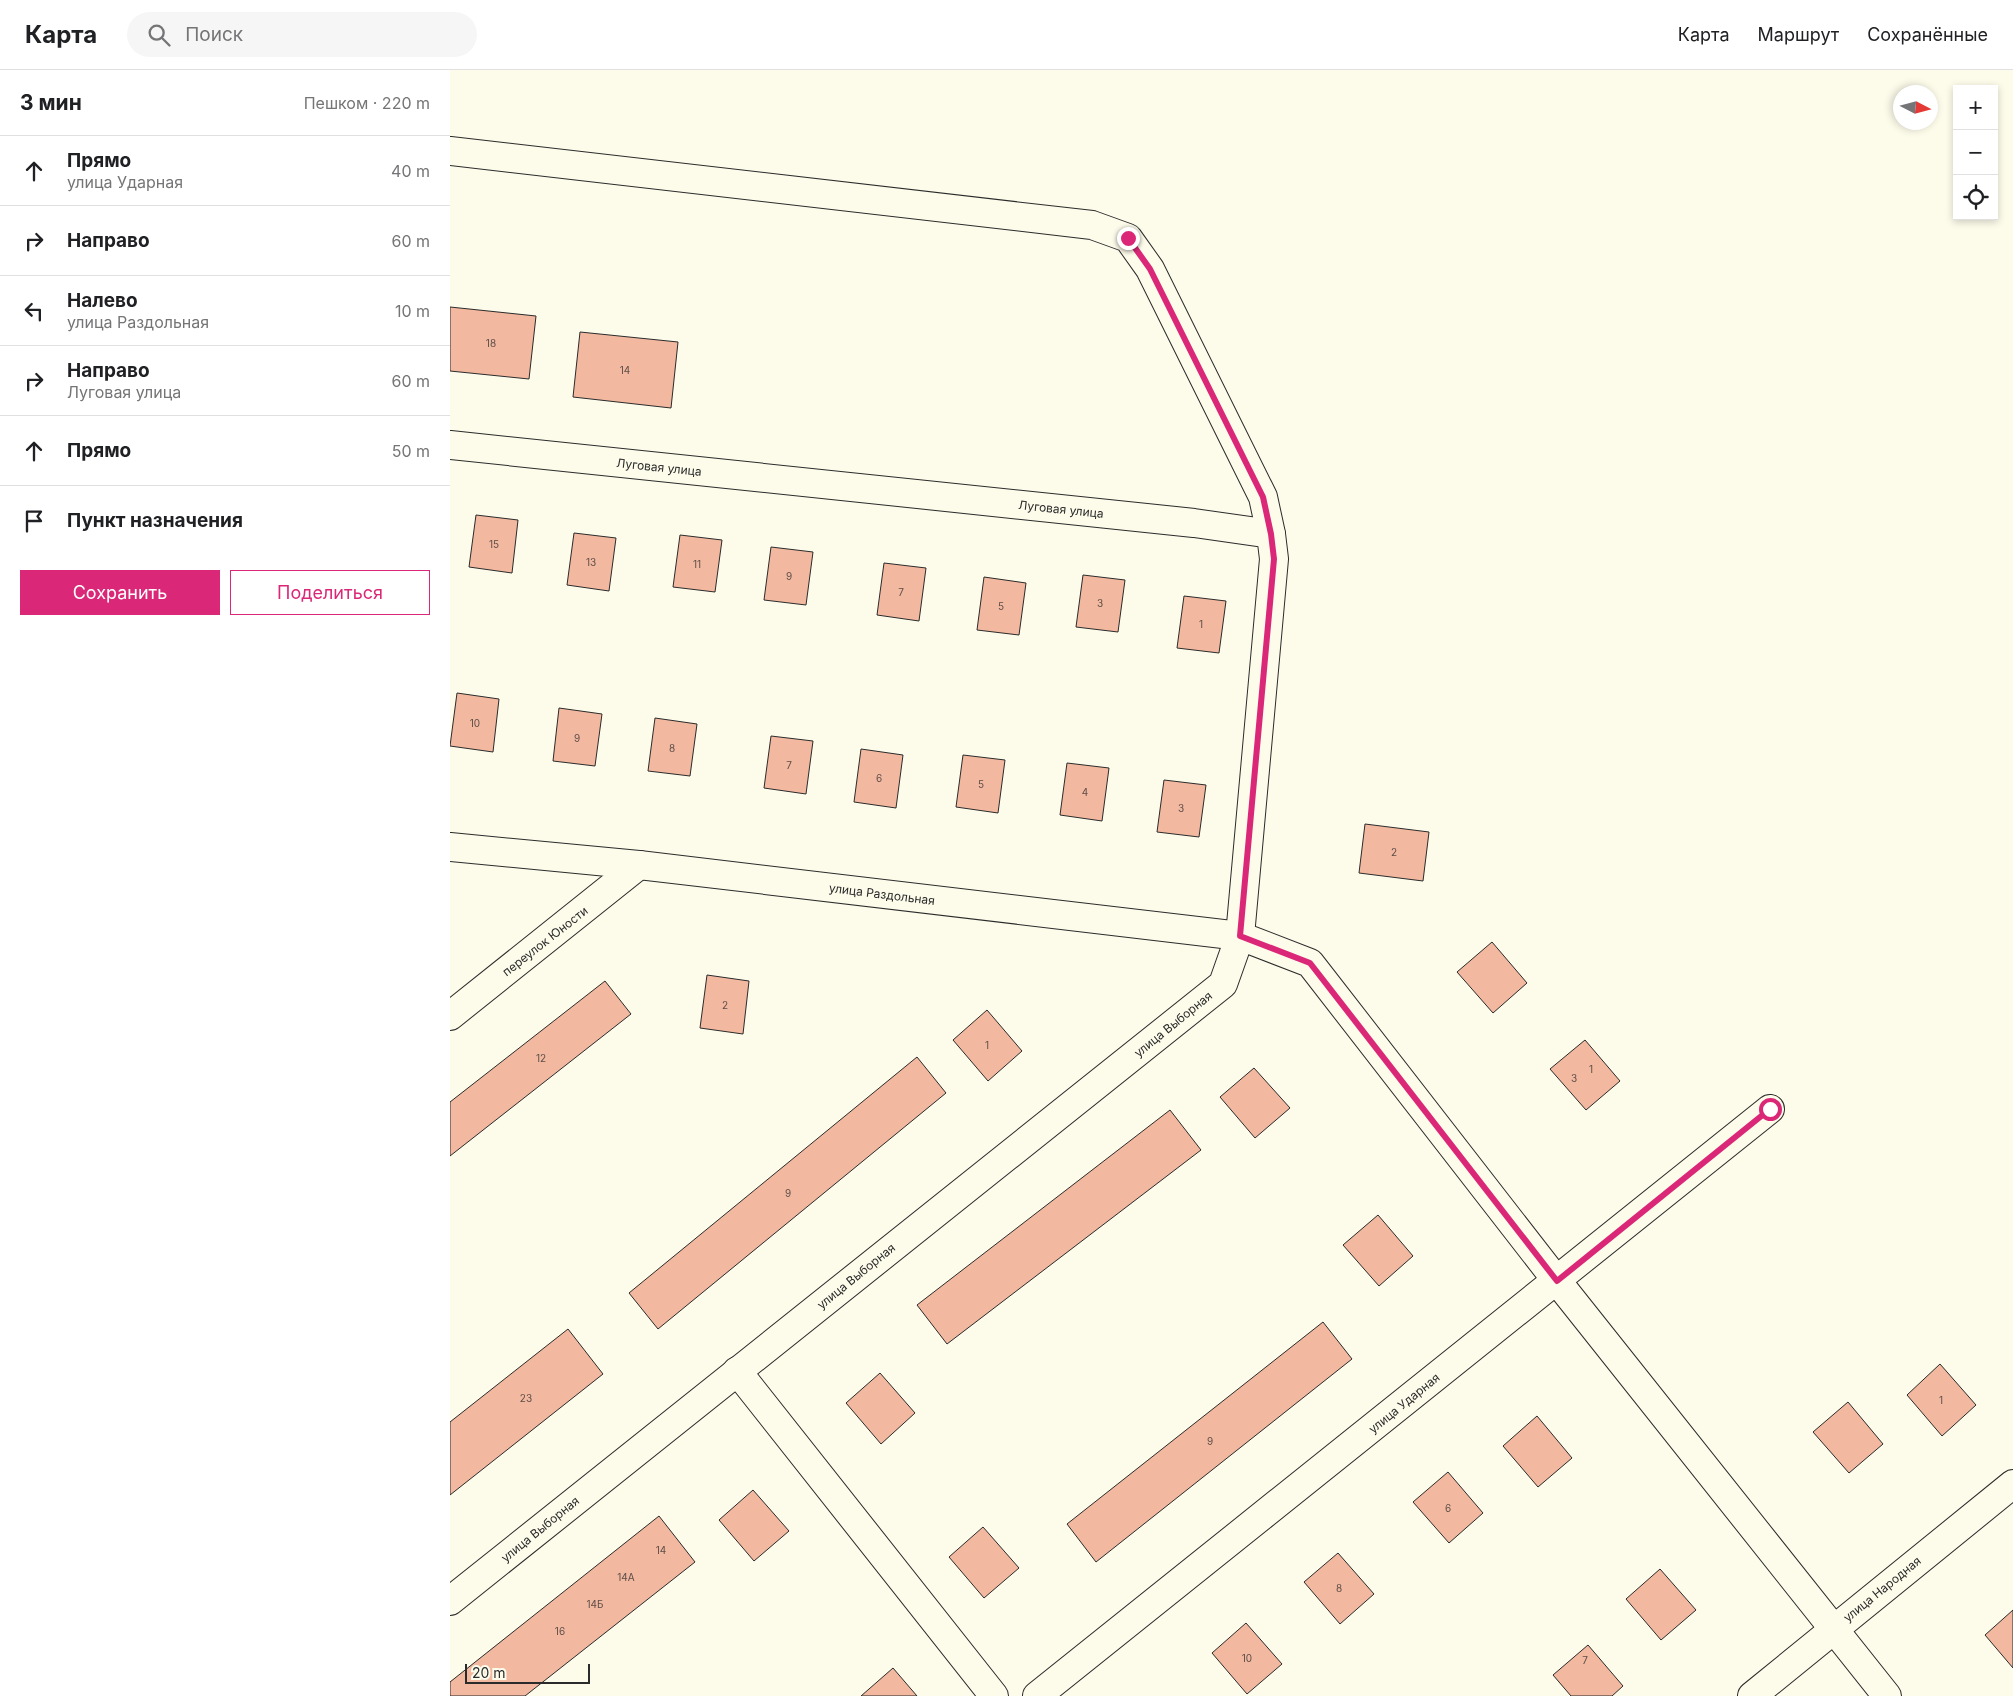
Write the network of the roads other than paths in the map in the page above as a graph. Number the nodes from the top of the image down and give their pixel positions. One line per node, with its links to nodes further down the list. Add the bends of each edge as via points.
1 (450, 151): 3 (street, via 1092,225 1128,238 1150,269 1263,497)
2 (450, 445): 3 (street, Луговая улица, via 1194,523)
3 (1271, 534): 6 (street, via 1274,559)
4 (450, 847): 5 (street, улица Раздольная)
5 (639, 865): 6 (street, улица Раздольная); 7 (street, переулок Юности)
6 (1240, 936): 9 (street, улица Раздольная, via 1310,963); 10 (street, улица Выборная, via 1223,984)
7 (450, 1016)
8 (1770, 1109): 9 (street, улица Ударная)
9 (1557, 1281): 13 (street); 15 (street, улица Ударная)
10 (737, 1371): 12 (street, улица Выборная); 14 (street)
11 (2013, 1484): 13 (street, улица Народная)
12 (450, 1601)
13 (1834, 1629): 16 (street, улица Народная); 17 (street)
14 (994, 1696)
15 (1038, 1696)
16 (1752, 1696)
17 (1887, 1696)

